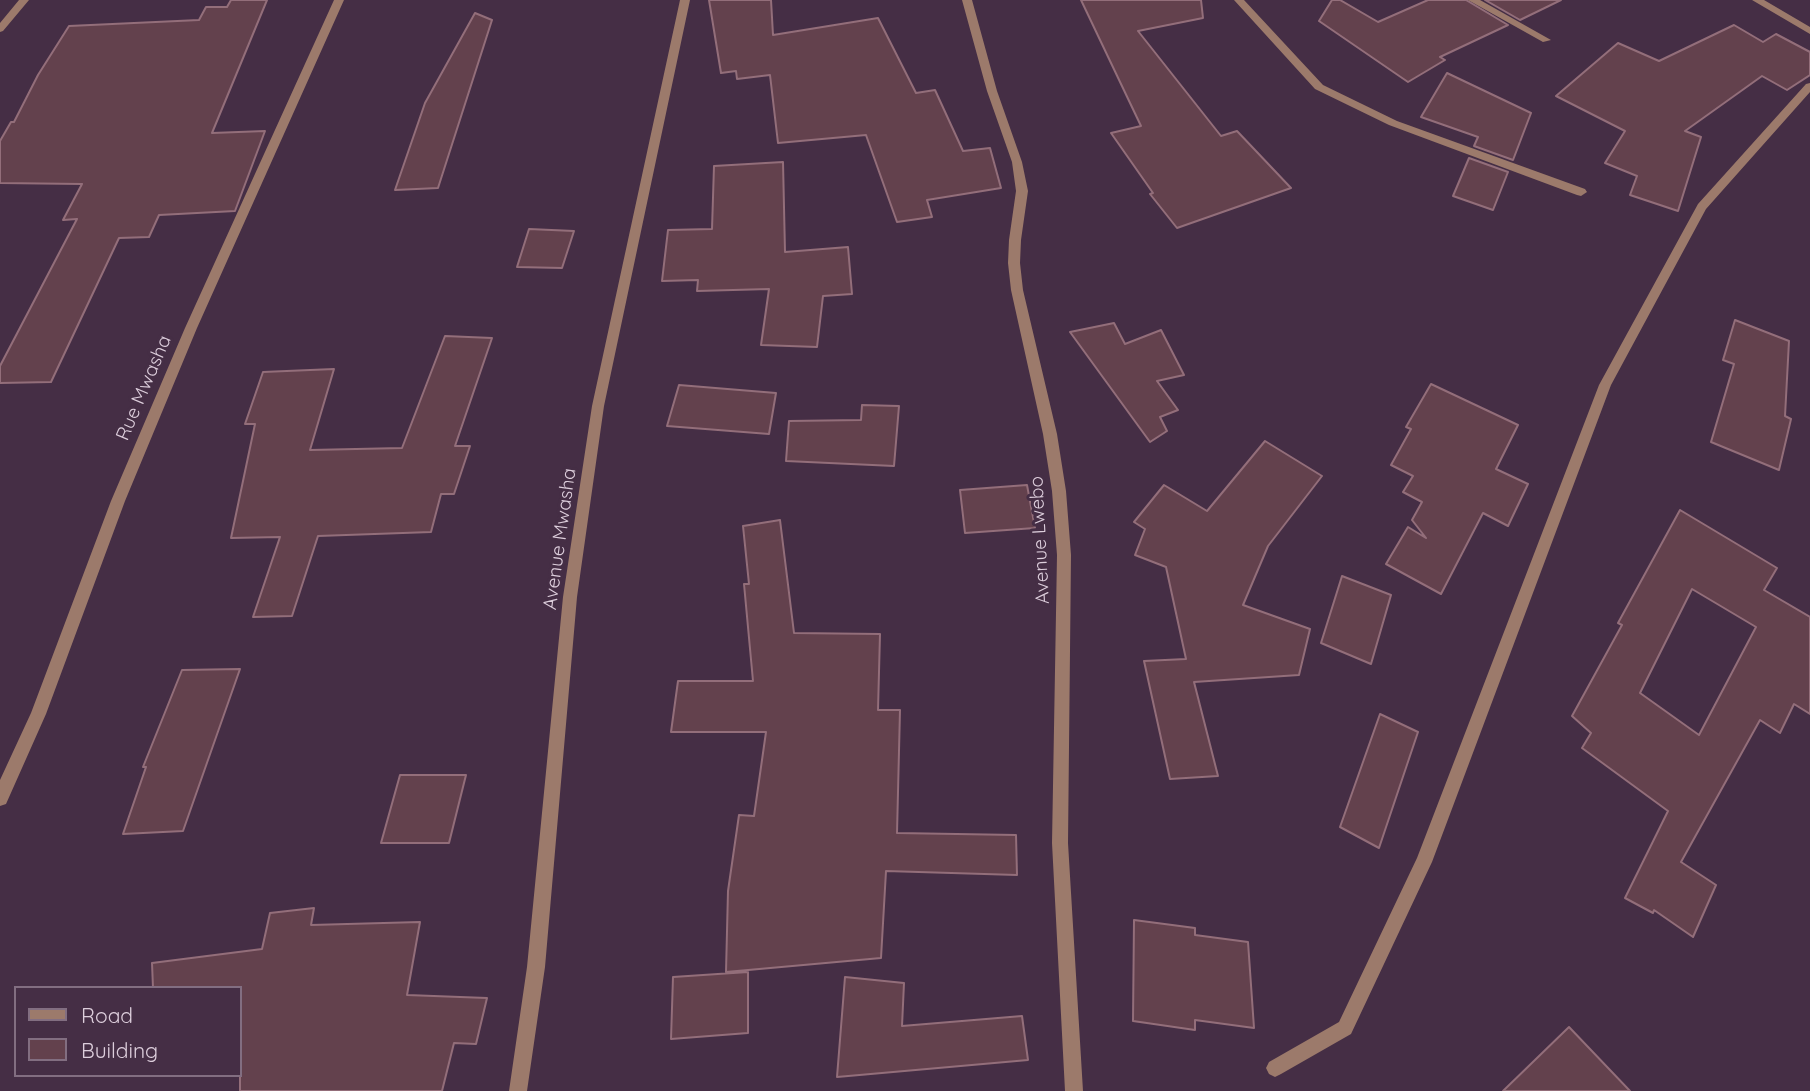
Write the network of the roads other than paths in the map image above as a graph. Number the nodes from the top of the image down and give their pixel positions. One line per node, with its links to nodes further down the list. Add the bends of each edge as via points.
1 (24, 0): 8 (street)
2 (338, 0): 13 (street, Rue Mwasha, via 170,377)
3 (685, 0): 15 (street, Avenue Mwasha, via 594,433 570,597 537,953)
4 (967, 0): 16 (street, Avenue Lwebo, via 1017,162 1022,191 1015,240 1017,290 1059,491 1064,555 1060,844)
5 (1239, 0): 12 (street, via 1319,87 1393,123)
6 (1473, 0): 10 (street)
7 (1756, 0): 9 (street)
8 (0, 29)
9 (1810, 31)
10 (1546, 40)
11 (1810, 86): 14 (street, via 1702,207 1605,385 1424,862 1345,1028)
12 (1581, 192)
13 (0, 798)
14 (1275, 1068)
15 (518, 1091)
16 (1074, 1091)

